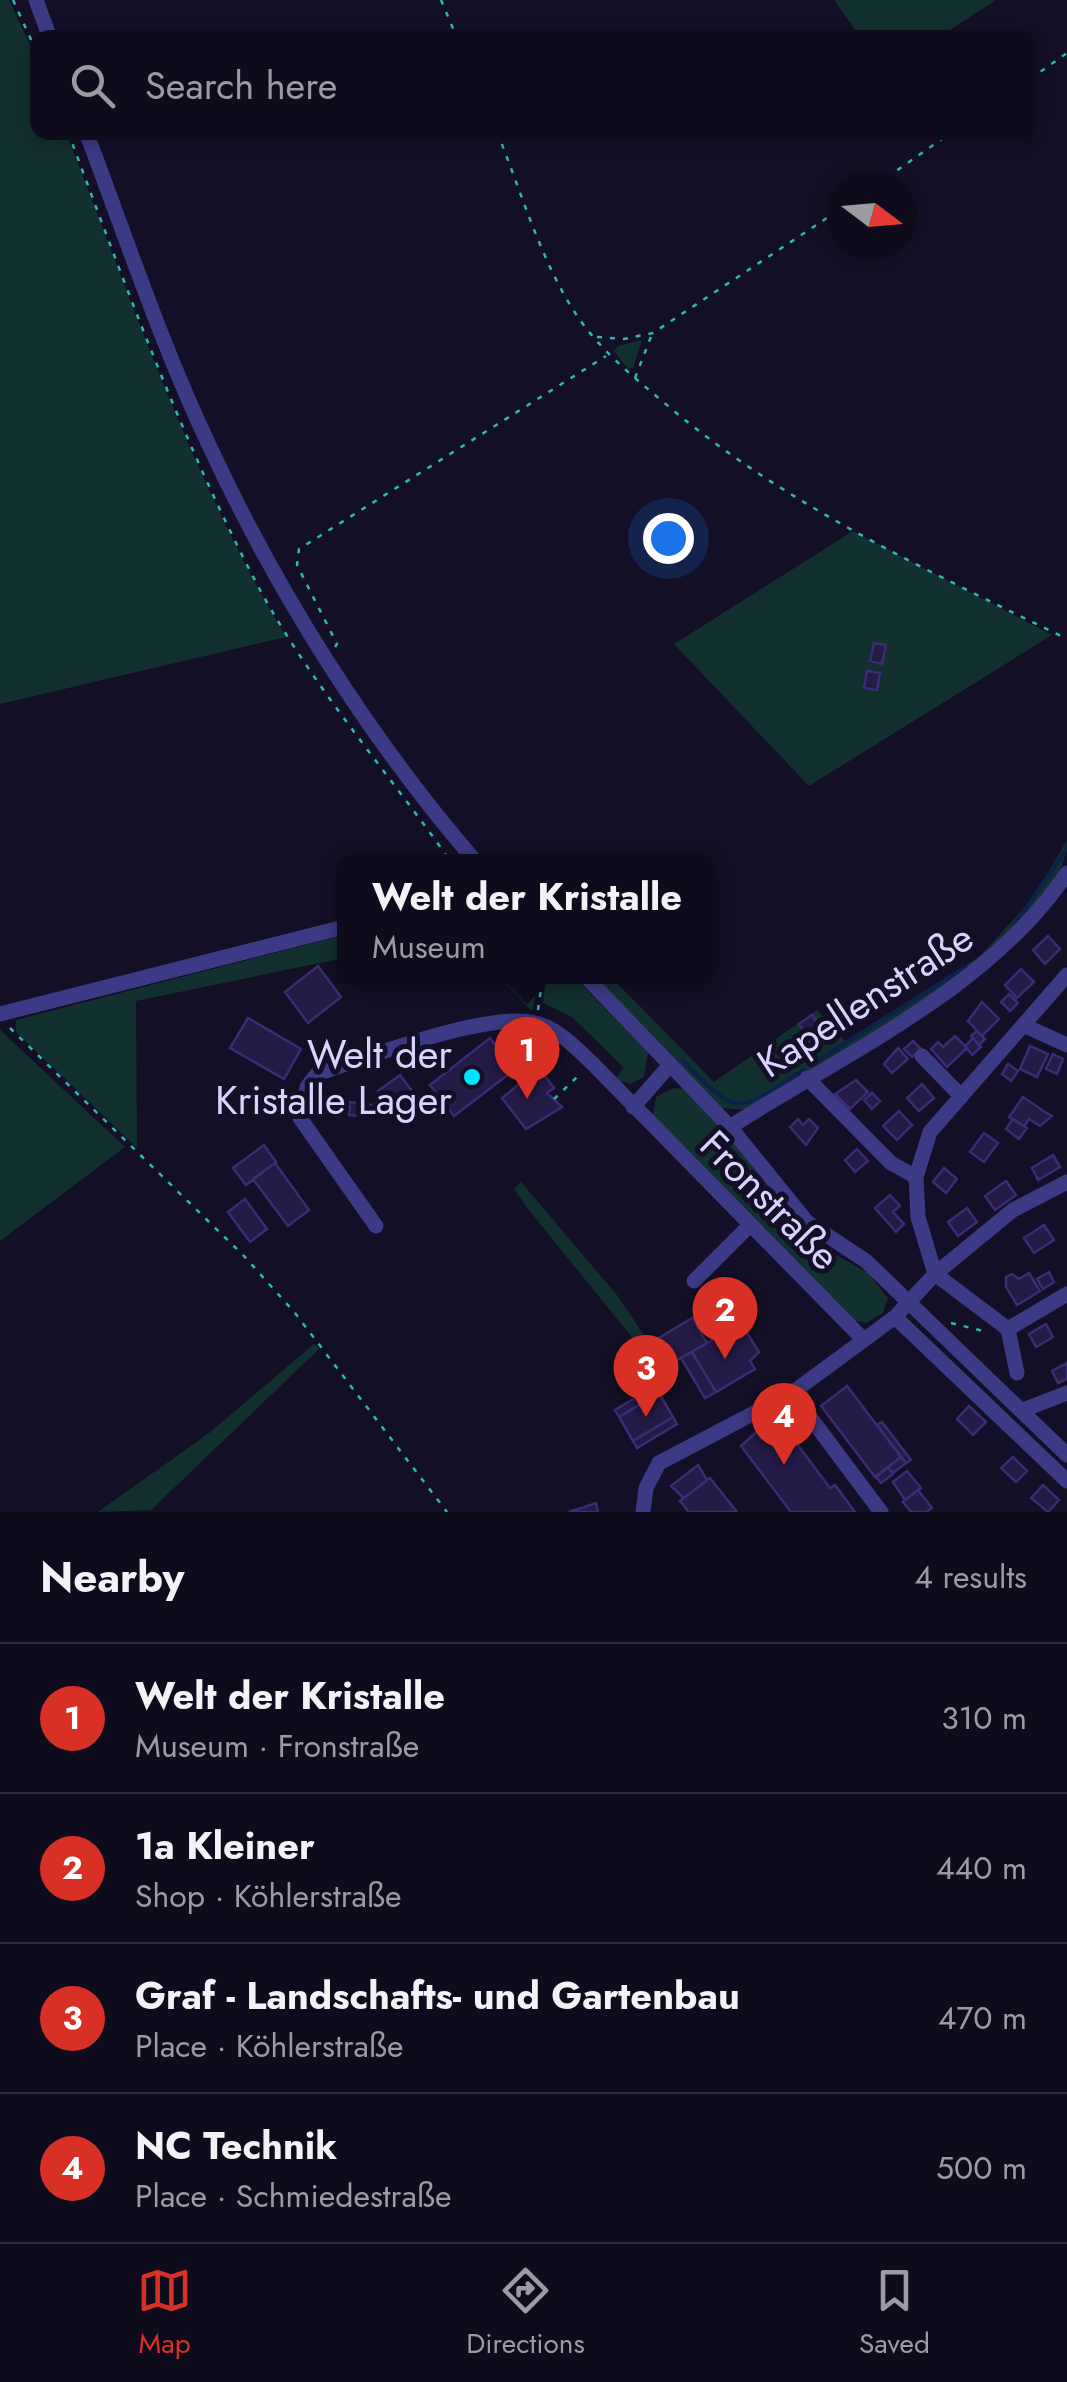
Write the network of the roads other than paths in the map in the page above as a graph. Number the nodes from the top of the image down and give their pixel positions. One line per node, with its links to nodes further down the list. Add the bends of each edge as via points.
1 (36, 0): 2 (street)
2 (47, 30)
3 (89, 140): 4 (street, via 174,362 259,544 372,727)
4 (470, 854)
5 (1067, 873): 14 (street, Kapellenstraße, via 1022,932 983,966)
6 (337, 929): 9 (street)
7 (1067, 974): 10 (street)
8 (593, 984): 13 (street)
9 (2, 1014)
10 (1023, 1024): 11 (street); 15 (street)
11 (1067, 1045)
12 (922, 1056): 15 (street)
13 (670, 1065): 16 (street); 17 (street)
14 (807, 1078): 17 (street, Kapellenstraße); 18 (street, via 891,1163)
15 (960, 1095): 18 (street, via 930,1132)
16 (633, 1107): 20 (street, Fronstraße, via 576,1048 536,1023 490,1023 317,1074 300,1118); 21 (street, Fronstraße)
17 (730, 1127): 25 (street, via 807,1222 866,1261)
18 (916, 1177): 22 (street, via 918,1217)
19 (1067, 1182): 22 (street, via 1013,1210)
20 (376, 1226)
21 (749, 1226): 23 (street); 28 (street, Fronstraße)
22 (935, 1274): 25 (street); 27 (street)
23 (694, 1281)
24 (1067, 1294): 27 (street)
25 (908, 1304): 26 (street); 32 (street)
26 (895, 1317): 28 (street); 34 (street)
27 (1008, 1329): 29 (street)
28 (862, 1338): 30 (street)
29 (1016, 1373)
30 (792, 1393): 35 (street, via 659,1464); 36 (street)
31 (1067, 1393): 32 (street)
32 (1022, 1410): 33 (street)
33 (1067, 1454)
34 (1067, 1481)
35 (643, 1512)
36 (881, 1512)

